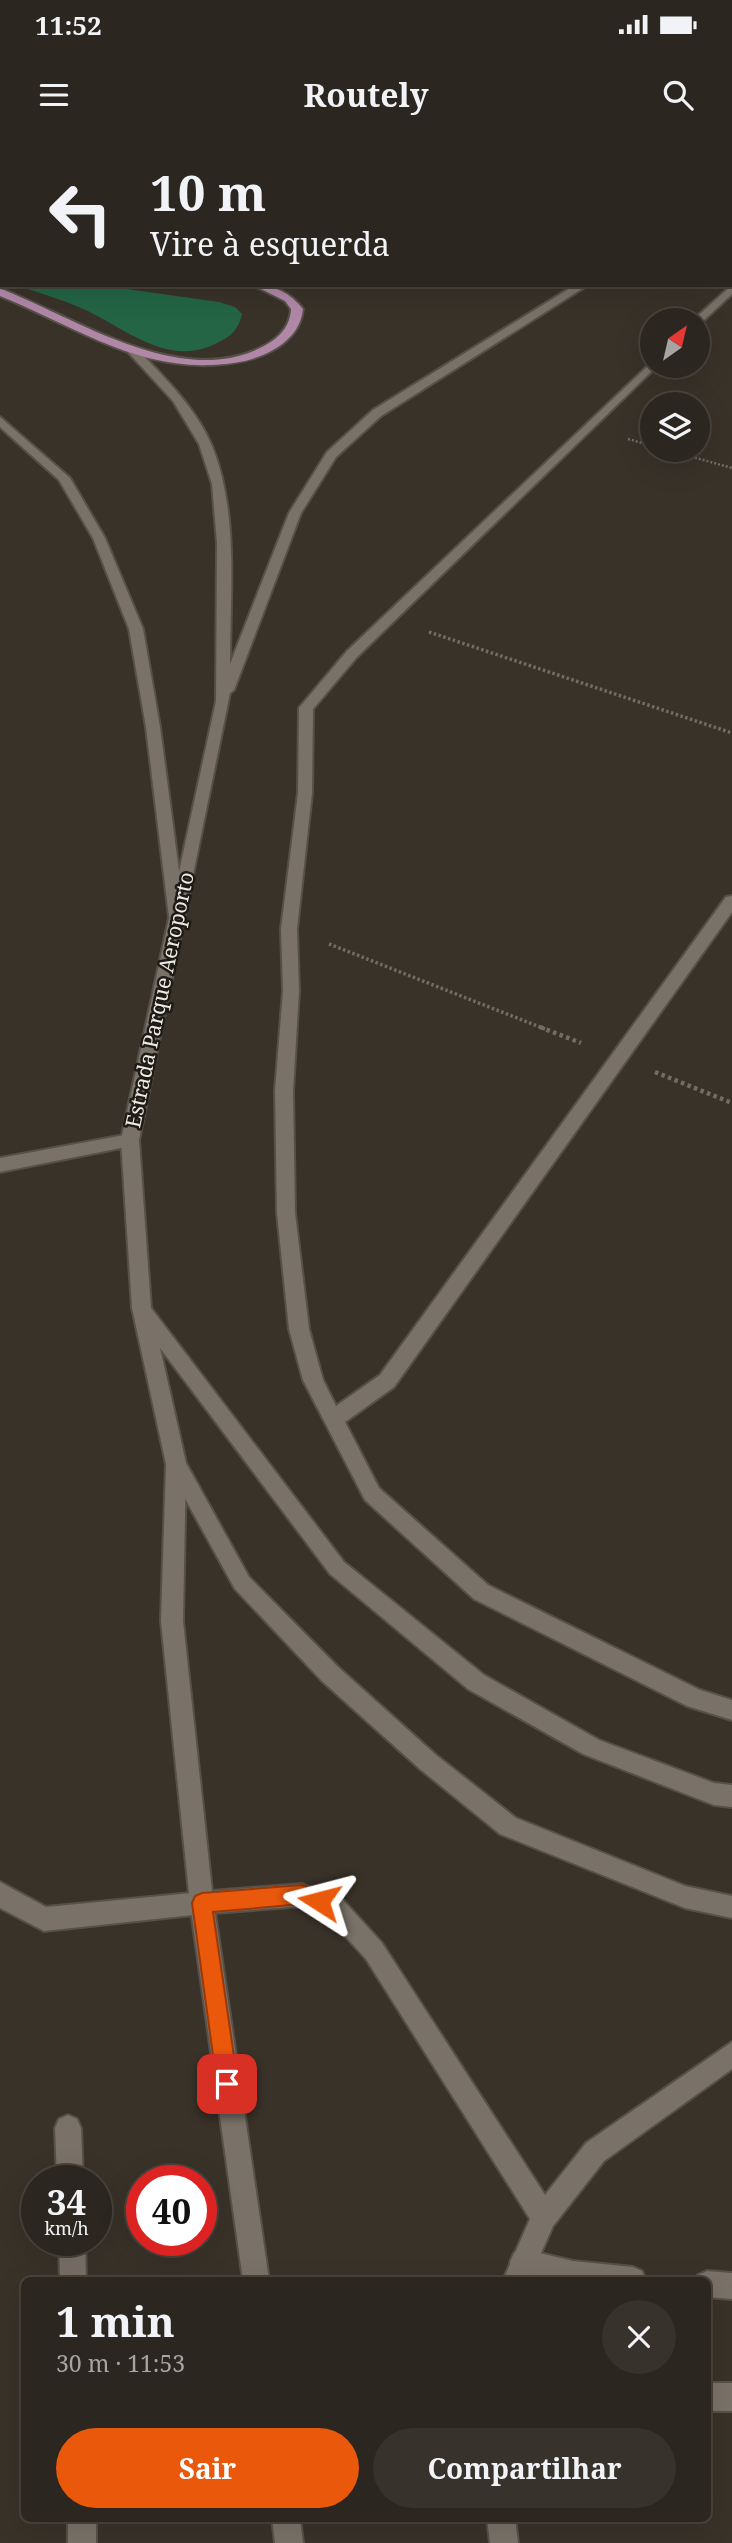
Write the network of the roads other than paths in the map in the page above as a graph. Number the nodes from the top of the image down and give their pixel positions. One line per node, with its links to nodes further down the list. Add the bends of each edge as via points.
1 (262, 287): 6 (main road, via 289,299 297,309 288,335 265,352 197,361)
2 (580, 287): 9 (main road, via 377,413 331,455 295,513)
3 (732, 288): 5 (main road)
4 (0, 292): 6 (main road, Estrada Parque Aeroporto)
5 (710, 309)
6 (133, 351): 9 (main road, Estrada Parque Aeroporto, via 178,399 205,444 218,484 223,543)
7 (640, 377): 15 (main road, via 352,654 306,708 305,793 289,929 286,1213 299,1329 313,1380)
8 (0, 421): 11 (main road, via 64,478 99,538 136,629)
9 (223, 701): 11 (main road, Estrada Parque Aeroporto)
10 (732, 901): 15 (main road, via 387,1381)
11 (178, 919): 12 (main road, Estrada Parque Aeroporto)
12 (130, 1140): 13 (main road); 14 (main road, Estrada Parque Aeroporto)
13 (0, 1165)
14 (141, 1308): 16 (main road, Estrada Parque Aeroporto); 18 (main road, via 337,1568 476,1682 591,1747 714,1794)
15 (332, 1420): 17 (main road, via 372,1494 481,1592 695,1699)
16 (176, 1464): 20 (main road, via 172,1621); 21 (main road, Estrada Parque Aeroporto, via 242,1583 330,1674 508,1826 685,1897)
17 (732, 1710)
18 (732, 1796)
19 (0, 1893): 20 (main road, via 44,1919)
20 (202, 1903): 25 (main road, via 302,1895 335,1908 374,1951); 29 (main road)
21 (732, 1907)
22 (732, 2054): 25 (main road, via 595,2152)
23 (68, 2128): 24 (main road)
24 (69, 2165)
25 (544, 2217): 27 (main road)
26 (72, 2256): 28 (main road)
27 (519, 2271): 30 (main road)
28 (73, 2277)
29 (256, 2277)
30 (603, 2277)
31 (711, 2284): 32 (main road)
32 (732, 2286)
33 (711, 2397): 34 (main road)
34 (732, 2397)
35 (82, 2522): 38 (main road)
36 (286, 2522): 39 (main road)
37 (501, 2522): 40 (main road)
38 (82, 2543)
39 (289, 2543)
40 (504, 2543)

